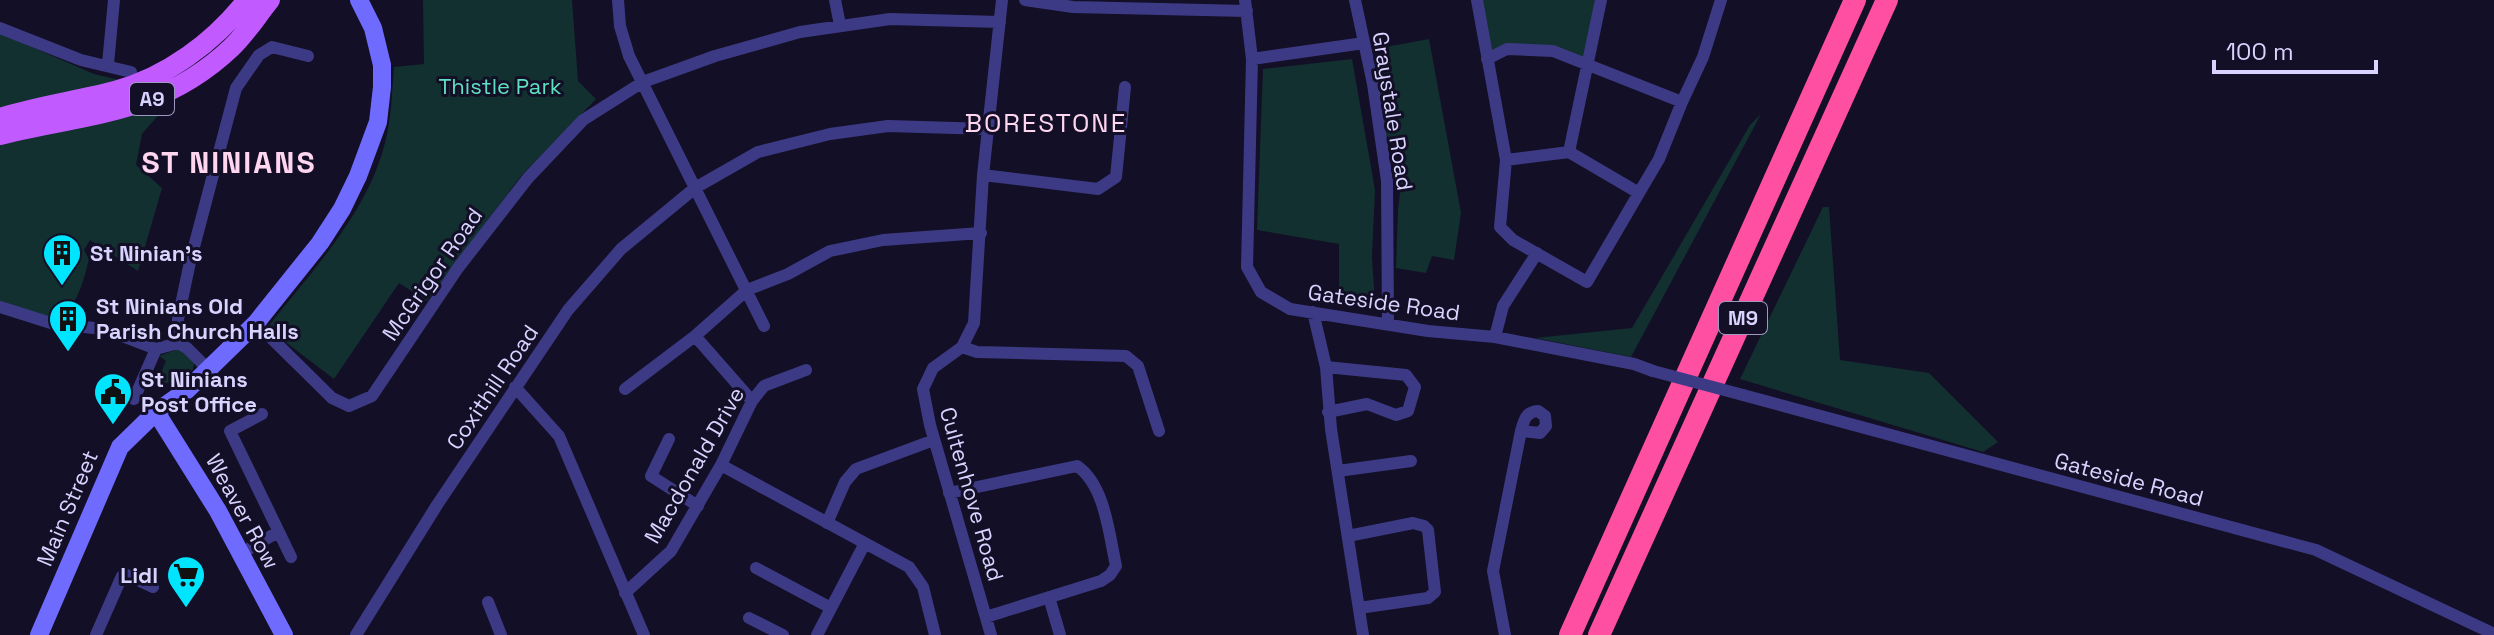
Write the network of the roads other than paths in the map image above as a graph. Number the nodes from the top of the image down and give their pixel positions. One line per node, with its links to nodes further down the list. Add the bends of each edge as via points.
1 (114, 0): 23 (street)
2 (247, 0): 29 (main road, A9, via 205,44 144,81)
3 (270, 0): 31 (main road, A9, via 234,45 185,83 143,103)
4 (359, 0): 42 (main road, Main Street, via 382,65 378,122 342,209)
5 (618, 0): 26 (street, via 629,56)
6 (835, 0): 17 (street)
7 (1002, 0): 16 (street)
8 (1025, 0): 15 (street, via 1073,7)
9 (1355, 0): 19 (street, Graystale Road)
10 (1601, 0): 24 (street)
11 (1721, 0): 28 (street)
12 (1855, 0): 98 (highway, M9)
13 (1887, 0): 99 (highway, M9)
14 (1477, 4): 22 (street)
15 (1246, 5): 21 (street, Gateside Road)
16 (1000, 22): 17 (street, McGrigor Road, via 890,19); 30 (street)
17 (840, 25): 26 (street, McGrigor Road, via 715,56)
18 (0, 28): 23 (street, via 81,60)
19 (1364, 43): 21 (street); 43 (street, Graystale Road, via 1387,181)
20 (308, 56): 47 (street, via 272,47 259,55 236,88 190,262)
21 (1252, 59): 41 (street, Gateside Road, via 1247,267 1261,292 1290,309)
22 (1487, 59): 24 (street, via 1507,49 1553,51); 33 (street)
23 (108, 64): 25 (street)
24 (1588, 64): 28 (street); 32 (street)
25 (131, 72)
26 (643, 82): 35 (street); 42 (street, McGrigor Road, via 583,120 528,178 458,268 372,396 349,406 332,398)
27 (1125, 87): 34 (street, via 1116,177 1098,189)
28 (1682, 102): 36 (street)
29 (0, 118)
30 (988, 129): 34 (street); 35 (street, Coxithill Road, via 888,126 830,134 758,152)
31 (0, 135)
32 (1569, 152): 33 (street); 36 (street)
33 (1506, 160): 38 (street, via 1500,227)
34 (983, 175): 37 (street)
35 (695, 188): 39 (street); 53 (street, Coxithill Road, via 598,273)
36 (1639, 193): 38 (street, via 1587,282)
37 (981, 233): 39 (street, via 883,240 830,251); 48 (street, via 974,323)
38 (1537, 253): 46 (street, via 1503,306)
39 (747, 290): 44 (street); 45 (street)
40 (0, 307): 49 (street, via 54,324 104,329)
41 (1313, 312): 43 (street, Gateside Road); 50 (street)
42 (256, 323): 51 (main road, Main Street)
43 (1388, 324): 46 (street, Gateside Road)
44 (764, 326)
45 (695, 336): 54 (street); 56 (street)
46 (1495, 337): 84 (street, Gateside Road, bridge, via 1634,364 2316,550)
47 (178, 343): 49 (street); 51 (street)
48 (962, 347): 60 (street, via 977,352 1126,356 1138,366); 63 (street, Cultenhove Road, via 926,379 923,389)
49 (156, 349): 55 (street)
50 (1326, 367): 58 (street); 58 (street, via 1406,375 1415,387 1408,411 1396,415 1367,404)
51 (207, 368): 57 (main road, Main Street)
52 (806, 370): 56 (street, Macdonald Drive, via 764,386)
53 (515, 387): 77 (street, via 559,436); 88 (street, Coxithill Road)
54 (625, 389)
55 (134, 399)
56 (752, 401): 65 (street, Macdonald Drive)
57 (156, 412): 73 (main road, Weaver Row); 85 (main road, Main Street, via 120,447)
58 (1328, 412): 66 (street)
59 (262, 414): 70 (street, via 230,431)
60 (1159, 431)
61 (1521, 431): 97 (street, via 1493,571)
62 (669, 439): 68 (street, via 651,476)
63 (934, 440): 67 (street, Cultenhove Road); 69 (street, via 856,469)
64 (1411, 461): 66 (street)
65 (721, 465): 68 (street, Macdonald Drive); 69 (street)
66 (1338, 471): 71 (street)
67 (949, 493): 78 (street, via 1069,466 1087,473 1104,514 1116,566 1101,581); 82 (street, Cultenhove Road)
68 (698, 506): 77 (street, Macdonald Drive, via 671,551)
69 (827, 523): 72 (street)
70 (278, 532): 73 (street); 74 (street)
71 (1348, 536): 81 (street); 81 (street, via 1413,523 1428,530 1436,587 1432,595)
72 (865, 543): 80 (street); 93 (street, via 909,567 923,587)
73 (240, 554): 87 (main road, Weaver Row)
74 (291, 557)
75 (756, 568): 80 (street)
76 (153, 587): 86 (street, via 122,576)
77 (625, 593): 90 (street)
78 (1049, 597): 82 (street); 95 (street)
79 (488, 602): 89 (street)
80 (831, 608): 92 (street)
81 (1359, 608): 96 (street)
82 (986, 617): 94 (street, Cultenhove Road)
83 (749, 618): 91 (street)
84 (2494, 634)
85 (39, 635)
86 (96, 635)
87 (284, 635)
88 (356, 635)
89 (501, 635)
90 (644, 635)
91 (783, 635)
92 (817, 635)
93 (935, 635)
94 (991, 635)
95 (1060, 635)
96 (1363, 635)
97 (1505, 635)
98 (1570, 635)
99 (1599, 635)

